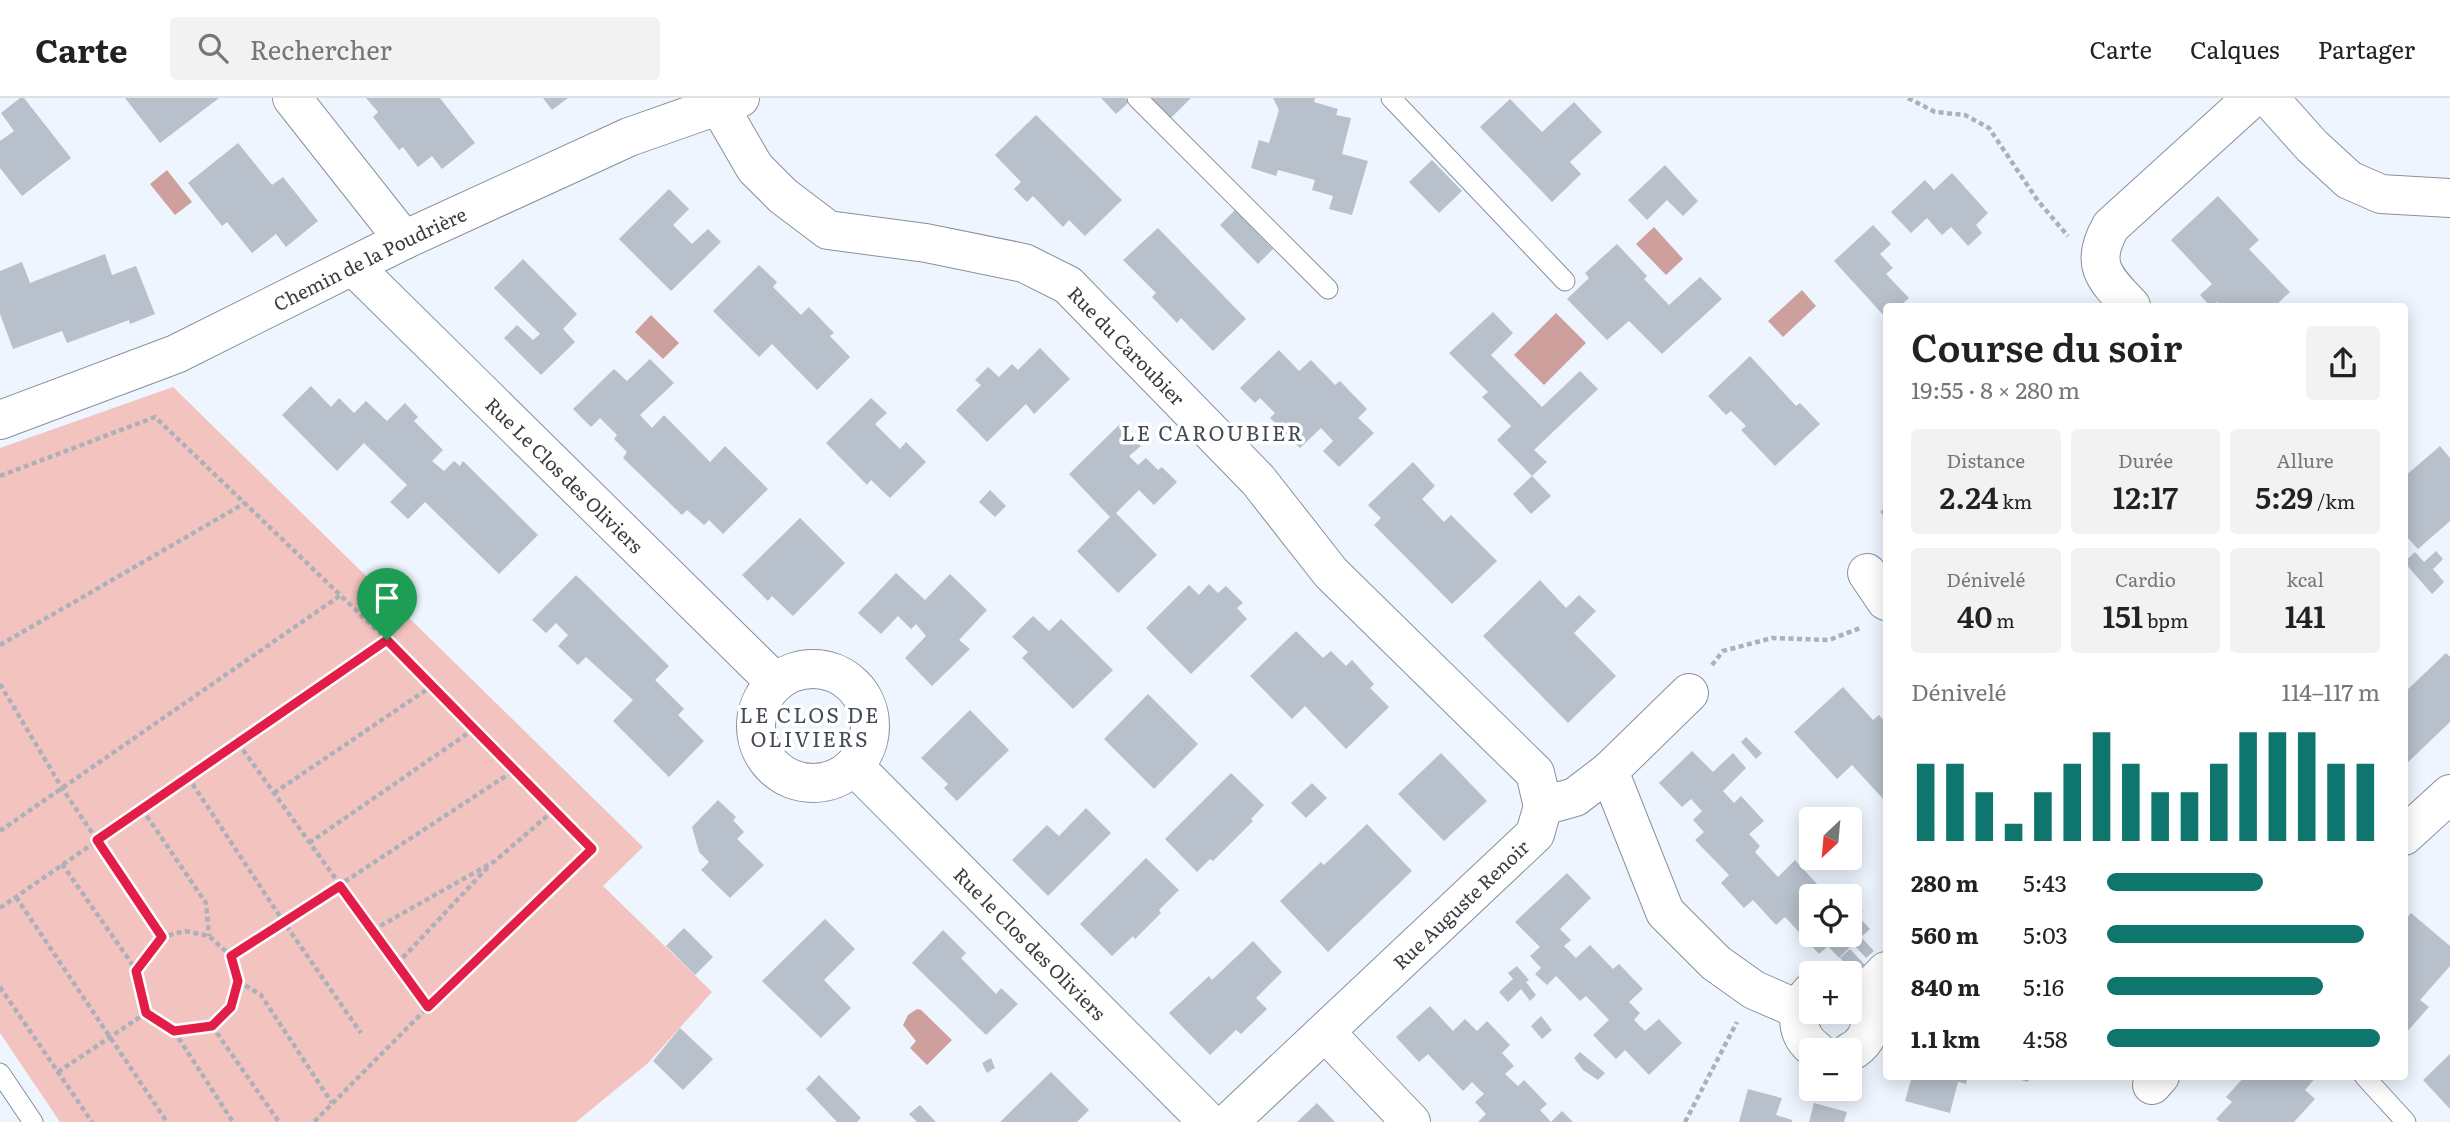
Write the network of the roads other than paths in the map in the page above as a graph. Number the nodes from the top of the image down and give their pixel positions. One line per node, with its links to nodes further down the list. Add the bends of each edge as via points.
1 (292, 98): 8 (street)
2 (1137, 98): 11 (lane)
3 (1391, 98): 10 (lane)
4 (2252, 98): 12 (street, via 2111,226 2100,250 2100,265 2105,279)
5 (2269, 98): 7 (street, via 2349,180 2381,194)
6 (729, 102): 8 (street, Chemin de la Poudrière, via 629,136); 19 (street, Rue du Caroubier, via 755,168 828,230 926,243 1024,264 1068,285 1258,480 1331,573 1535,773)
7 (2450, 198)
8 (404, 240): 9 (street, Chemin de la Poudrière)
9 (354, 267): 13 (street, Chemin de la Poudrière, via 176,354); 14 (street, Rue Le Clos des Oliviers)
10 (1565, 281)
11 (1328, 289)
12 (2128, 303)
13 (0, 421)
14 (775, 682): 16 (street, via 811,668 848,680 869,712 865,750); 16 (street, via 763,696 755,732 771,765 803,782 839,777)
15 (1689, 693): 17 (street)
16 (854, 766): 28 (street, Rue le Clos des Oliviers)
17 (1609, 771): 19 (street, via 1575,797); 22 (street, via 1665,912 1716,963 1754,990)
18 (2450, 794): 20 (street)
19 (1544, 806): 23 (street, Rue Auguste Renoir, via 1535,834)
20 (2408, 832)
21 (1866, 985): 24 (street, via 1871,1019)
22 (1799, 1000)
23 (1325, 1032): 29 (street, Rue Auguste Renoir); 30 (street)
24 (1862, 1043)
25 (0, 1073): 27 (lane)
26 (2368, 1080): 31 (lane)
27 (33, 1122)
28 (1208, 1122)
29 (1228, 1122)
30 (1411, 1122)
31 (2406, 1122)

